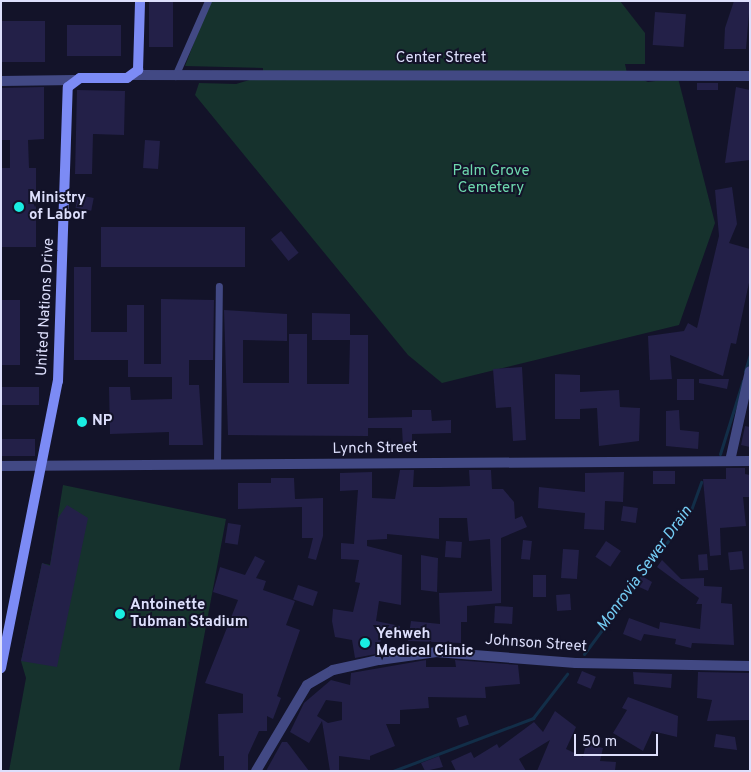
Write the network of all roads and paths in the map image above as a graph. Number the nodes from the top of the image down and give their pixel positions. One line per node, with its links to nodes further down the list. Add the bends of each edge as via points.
1 (140, 1): 3 (main road, via 140,63)
2 (208, 1): 4 (lane)
3 (133, 76): 4 (street, Center Street); 6 (main road)
4 (176, 76): 5 (street, Center Street)
5 (750, 76)
6 (75, 80): 7 (street); 12 (main road, United Nations Drive, via 67,92 62,345)
7 (1, 81)
8 (219, 286): 13 (lane)
9 (750, 371): 10 (street)
10 (730, 461): 11 (street, Lynch Street); 13 (street, Lynch Street)
11 (750, 461)
12 (44, 465): 13 (street, Lynch Street); 14 (street, Lynch Street); 16 (main road, United Nations Drive)
13 (217, 465)
14 (1, 466)
15 (750, 666): 17 (street, Johnson Street, via 576,662 436,652 379,660 333,670 307,685)
16 (1, 668)
17 (256, 771)

